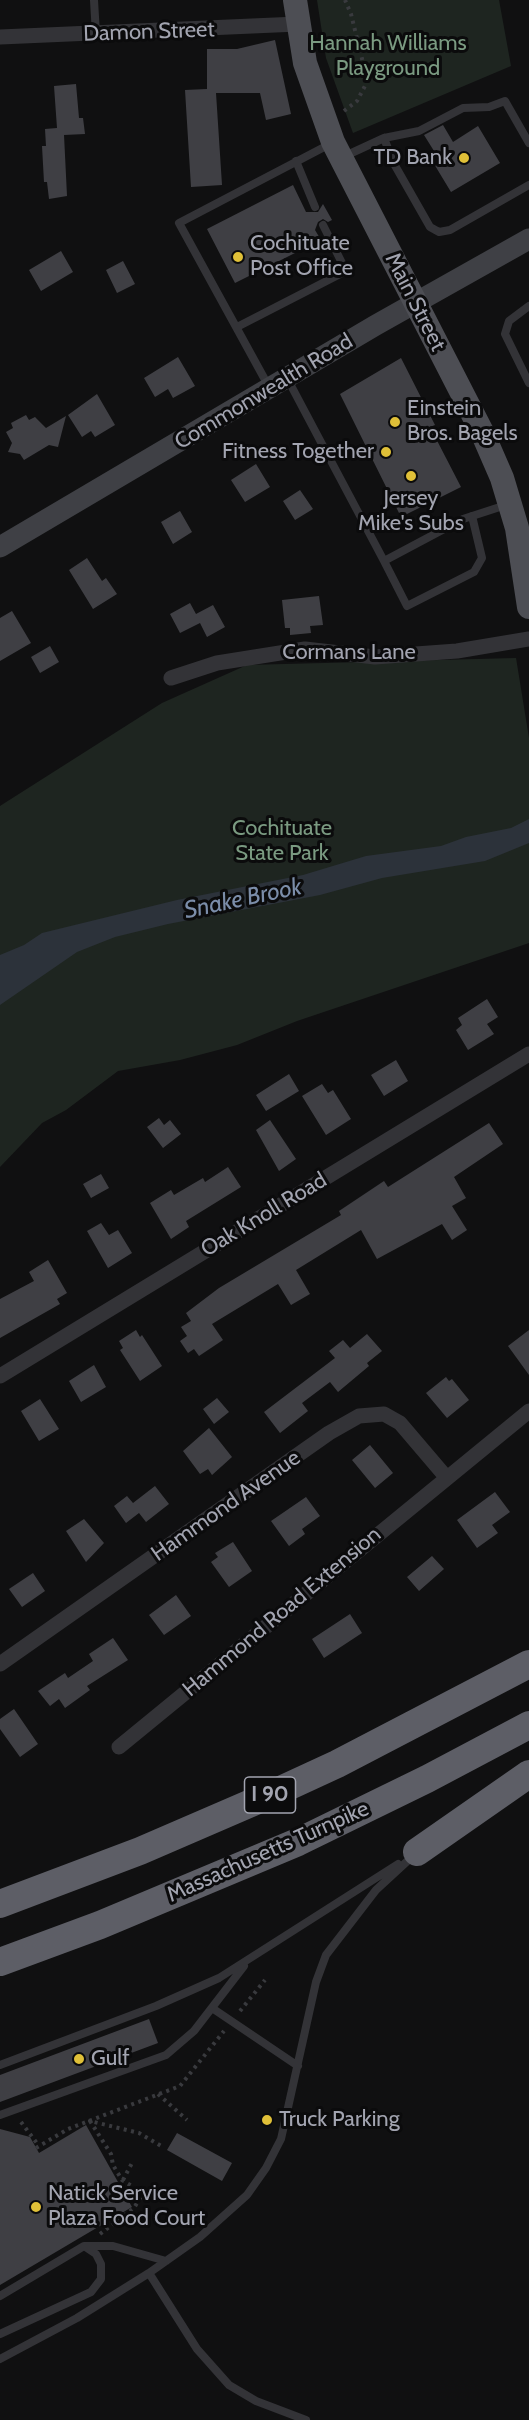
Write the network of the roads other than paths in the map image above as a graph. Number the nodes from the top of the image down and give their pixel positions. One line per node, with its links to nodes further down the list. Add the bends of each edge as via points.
1 (94, 0): 4 (lane)
2 (295, 0): 3 (main road, Main Street)
3 (298, 24): 4 (street, Damon Street); 7 (main road, Main Street, via 305,63)
4 (96, 34): 5 (street, Damon Street)
5 (0, 37)
6 (384, 138): 7 (lane); 8 (lane, via 419,131 463,108 489,107 505,101); 10 (lane, via 393,162 430,227 439,232 450,230)
7 (333, 140): 9 (lane); 14 (main road, Main Street)
8 (529, 143)
9 (296, 161): 11 (lane); 16 (lane, via 179,223)
10 (529, 185)
11 (315, 207)
12 (323, 225): 16 (lane, via 346,271)
13 (529, 239): 14 (main road, Commonwealth Road)
14 (416, 303): 17 (main road, Commonwealth Road); 19 (main road, Main Street, via 486,440)
15 (529, 306): 18 (lane, via 509,321 505,334)
16 (237, 327): 17 (lane)
17 (279, 383): 21 (main road, Commonwealth Road); 22 (lane)
18 (529, 383)
19 (515, 510): 20 (lane); 23 (main road, Main Street)
20 (472, 516): 22 (lane); 22 (lane, via 482,558 474,572 408,606)
21 (0, 548)
22 (384, 561)
23 (527, 570): 24 (main road, Main Street)
24 (529, 607)
25 (529, 639): 26 (street, Cormans Lane, via 457,651 375,657 298,650 217,663)
26 (171, 678)
27 (529, 1054): 28 (street, Oak Knoll Road)
28 (0, 1376)
29 (529, 1411): 30 (street, Hammond Road Extension)
30 (446, 1477): 31 (street, Hammond Avenue, via 400,1423 384,1414 359,1416 329,1433); 34 (street, Hammond Road Extension)
31 (0, 1664)
32 (529, 1664): 37 (highway, I 90, via 272,1794 140,1851)
33 (529, 1725): 38 (highway, Massachusetts Turnpike / I 90, via 298,1842 100,1925)
34 (119, 1748)
35 (529, 1774): 36 (highway)
36 (417, 1852): 39 (lane); 42 (lane, via 376,1890 326,1955 316,1982)
37 (0, 1904)
38 (0, 1962)
39 (247, 1962): 40 (lane); 41 (lane, via 187,1993)
40 (212, 2008): 42 (lane); 43 (lane, via 182,2044 166,2055)
41 (0, 2065)
42 (298, 2066): 45 (lane, via 280,2139 258,2180 226,2215)
43 (0, 2115)
44 (84, 2246): 45 (lane, via 104,2245); 47 (lane); 48 (lane, via 96,2254 101,2264 101,2279 96,2288)
45 (166, 2262): 46 (lane)
46 (149, 2273): 49 (lane); 50 (lane, via 197,2349 229,2385 264,2405)
47 (0, 2296)
48 (0, 2334)
49 (0, 2359)
50 (306, 2420)

